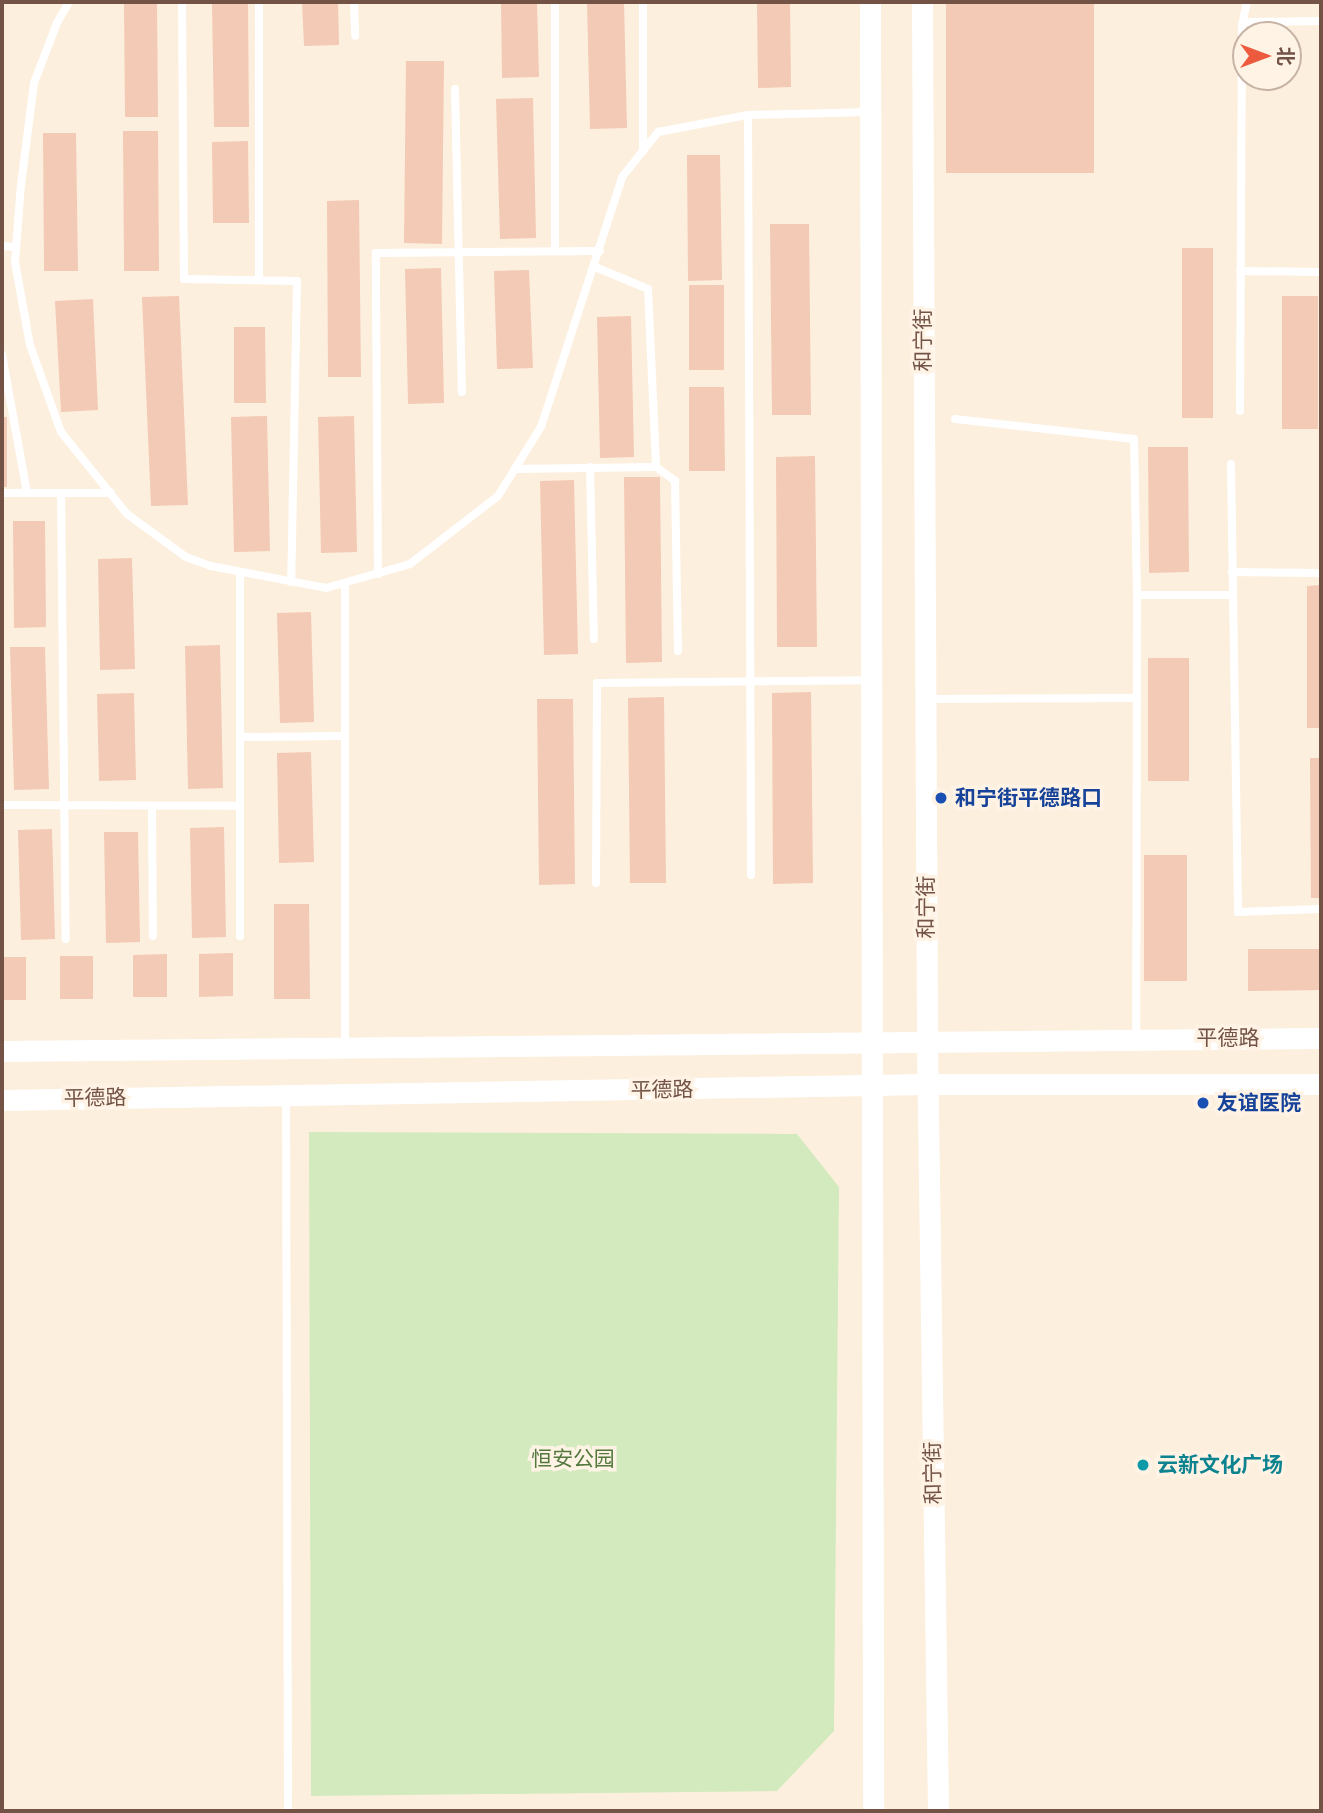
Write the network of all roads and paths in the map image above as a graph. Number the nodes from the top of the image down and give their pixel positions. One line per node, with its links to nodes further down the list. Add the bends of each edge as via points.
1 (69, 2): 20 (lane, via 34,83)
2 (182, 2): 27 (lane, via 184,279)
3 (259, 2): 27 (lane)
4 (355, 2): 13 (lane)
5 (555, 2): 21 (lane)
6 (643, 2): 18 (lane)
7 (870, 2): 16 (main road)
8 (922, 2): 53 (main road, 和宁街)
9 (1247, 2): 10 (lane)
10 (1243, 21)
11 (1302, 21): 12 (lane)
12 (1321, 21)
13 (355, 36)
14 (455, 89): 23 (lane)
15 (1242, 91): 25 (lane)
16 (870, 112): 17 (lane); 50 (main road)
17 (748, 115): 18 (lane, via 658,132); 51 (lane)
18 (643, 152): 22 (lane, via 622,177)
19 (2, 246): 20 (lane)
20 (16, 247): 39 (lane, via 30,345 61,432)
21 (555, 251): 22 (lane); 23 (lane)
22 (600, 251): 24 (lane)
23 (457, 252): 29 (lane); 43 (lane, via 376,254)
24 (595, 267): 34 (lane, via 648,289); 35 (lane, via 541,428)
25 (1240, 271): 26 (lane); 30 (lane)
26 (1321, 272)
27 (259, 280): 44 (lane, via 297,281)
28 (2, 355): 37 (lane)
29 (462, 392)
30 (1240, 411)
31 (955, 419): 46 (lane, via 1134,439)
32 (1231, 464): 41 (lane)
33 (590, 467): 34 (lane); 35 (lane); 48 (lane)
34 (656, 467): 49 (lane, via 675,481)
35 (516, 469): 43 (lane, via 498,496 411,565)
36 (2, 493): 37 (lane)
37 (27, 493): 38 (lane)
38 (61, 493): 39 (lane); 57 (lane)
39 (111, 493): 40 (lane, via 127,514 186,556)
40 (240, 572): 44 (lane); 55 (lane)
41 (1232, 572): 42 (lane); 47 (lane)
42 (1321, 573)
43 (378, 574): 45 (lane)
44 (292, 582): 45 (lane, via 326,588)
45 (345, 583): 54 (lane)
46 (1138, 595): 47 (lane); 52 (lane)
47 (1233, 595): 62 (lane, via 1238,912)
48 (594, 639)
49 (678, 651)
50 (870, 680): 51 (lane); 69 (main road)
51 (752, 681): 60 (lane); 61 (lane, via 597,683)
52 (1137, 698): 53 (lane); 67 (lane)
53 (925, 699): 68 (main road, 和宁街)
54 (345, 736): 55 (lane); 70 (lane)
55 (240, 737): 59 (lane)
56 (2, 805): 57 (lane)
57 (63, 806): 58 (lane); 65 (lane)
58 (152, 806): 59 (lane); 63 (lane)
59 (240, 806): 64 (lane)
60 (751, 875)
61 (596, 883)
62 (1321, 908)
63 (153, 936)
64 (240, 936)
65 (66, 939)
66 (1321, 1038): 67 (main road, 平德路)
67 (1136, 1039): 68 (main road, 平德路)
68 (927, 1041): 69 (main road, 平德路); 72 (main road, 和宁街)
69 (869, 1042): 70 (main road, 平德路); 74 (main road)
70 (345, 1047): 71 (main road, 平德路)
71 (2, 1051)
72 (927, 1084): 73 (main road, 平德路); 74 (main road, 平德路); 79 (main road, 和宁街)
73 (1321, 1084)
74 (870, 1087): 75 (main road, 平德路); 78 (main road)
75 (286, 1095): 76 (main road, 平德路); 77 (lane)
76 (2, 1100)
77 (288, 1811)
78 (873, 1811)
79 (939, 1811)

